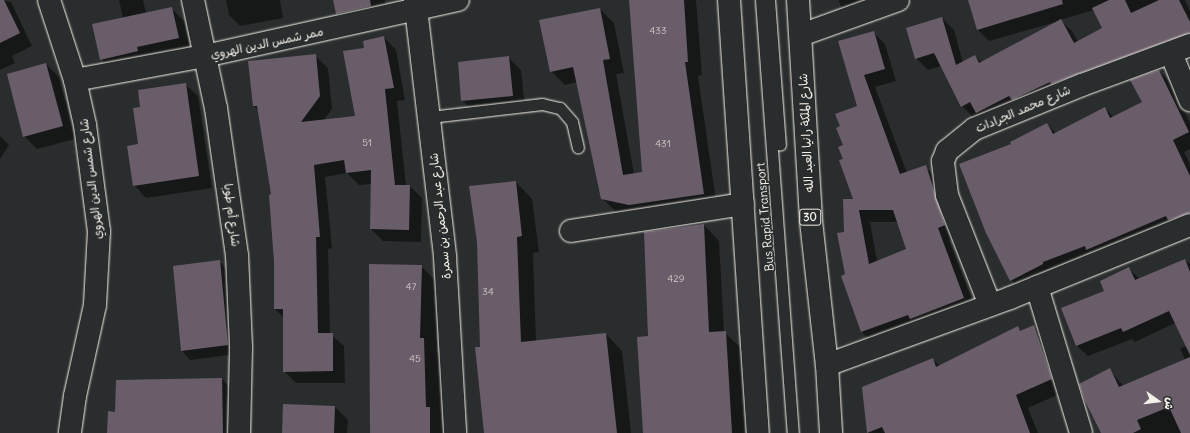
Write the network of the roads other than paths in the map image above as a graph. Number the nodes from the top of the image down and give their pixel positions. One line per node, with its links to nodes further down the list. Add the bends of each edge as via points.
1 (49, 0): 13 (street, شارع شمس الدين الهروي)
2 (193, 0): 12 (street, شارع أم طوبا)
3 (458, 0): 9 (street, ممر شمس الدين الهروي)
4 (729, 0): 17 (street)
5 (760, 0): 27 (lane, Bus Rapid Transport)
6 (769, 0): 28 (lane, Bus Rapid Transport)
7 (798, 0): 10 (street, شارع الملكة رانيا العبد الله / 30)
8 (898, 0): 10 (street)
9 (416, 4): 12 (street, ممر شمس الدين الهروي); 15 (street, شارع عبد الرحمن بن سمرة)
10 (801, 35): 22 (street, شارع الملكة رانيا العبد الله / 30, via 811,221)
11 (1180, 49): 14 (street); 21 (street, شارع محمد الجرادات, via 974,129 947,152 943,161 947,195)
12 (205, 56): 13 (street, ممر شمس الدين الهروي); 24 (street, شارع أم طوبا, via 223,149 237,255 241,348)
13 (75, 80): 23 (street, شارع شمس الدين الهروي, via 85,125 99,231 95,305 75,396)
14 (1190, 100)
15 (430, 117): 16 (lane, via 542,104 560,108 572,122); 25 (street, شارع عبد الرحمن بن سمرة, via 445,257)
16 (578, 147)
17 (743, 204): 19 (street); 26 (street)
18 (1190, 225): 20 (street, via 1127,253)
19 (571, 231)
20 (1037, 287): 21 (street); 30 (street)
21 (990, 305): 22 (street)
22 (827, 365): 29 (street, شارع الملكة رانيا العبد الله / 30)
23 (70, 433)
24 (239, 433)
25 (455, 433)
26 (758, 433)
27 (793, 433)
28 (799, 433)
29 (831, 433)
30 (1081, 433)

